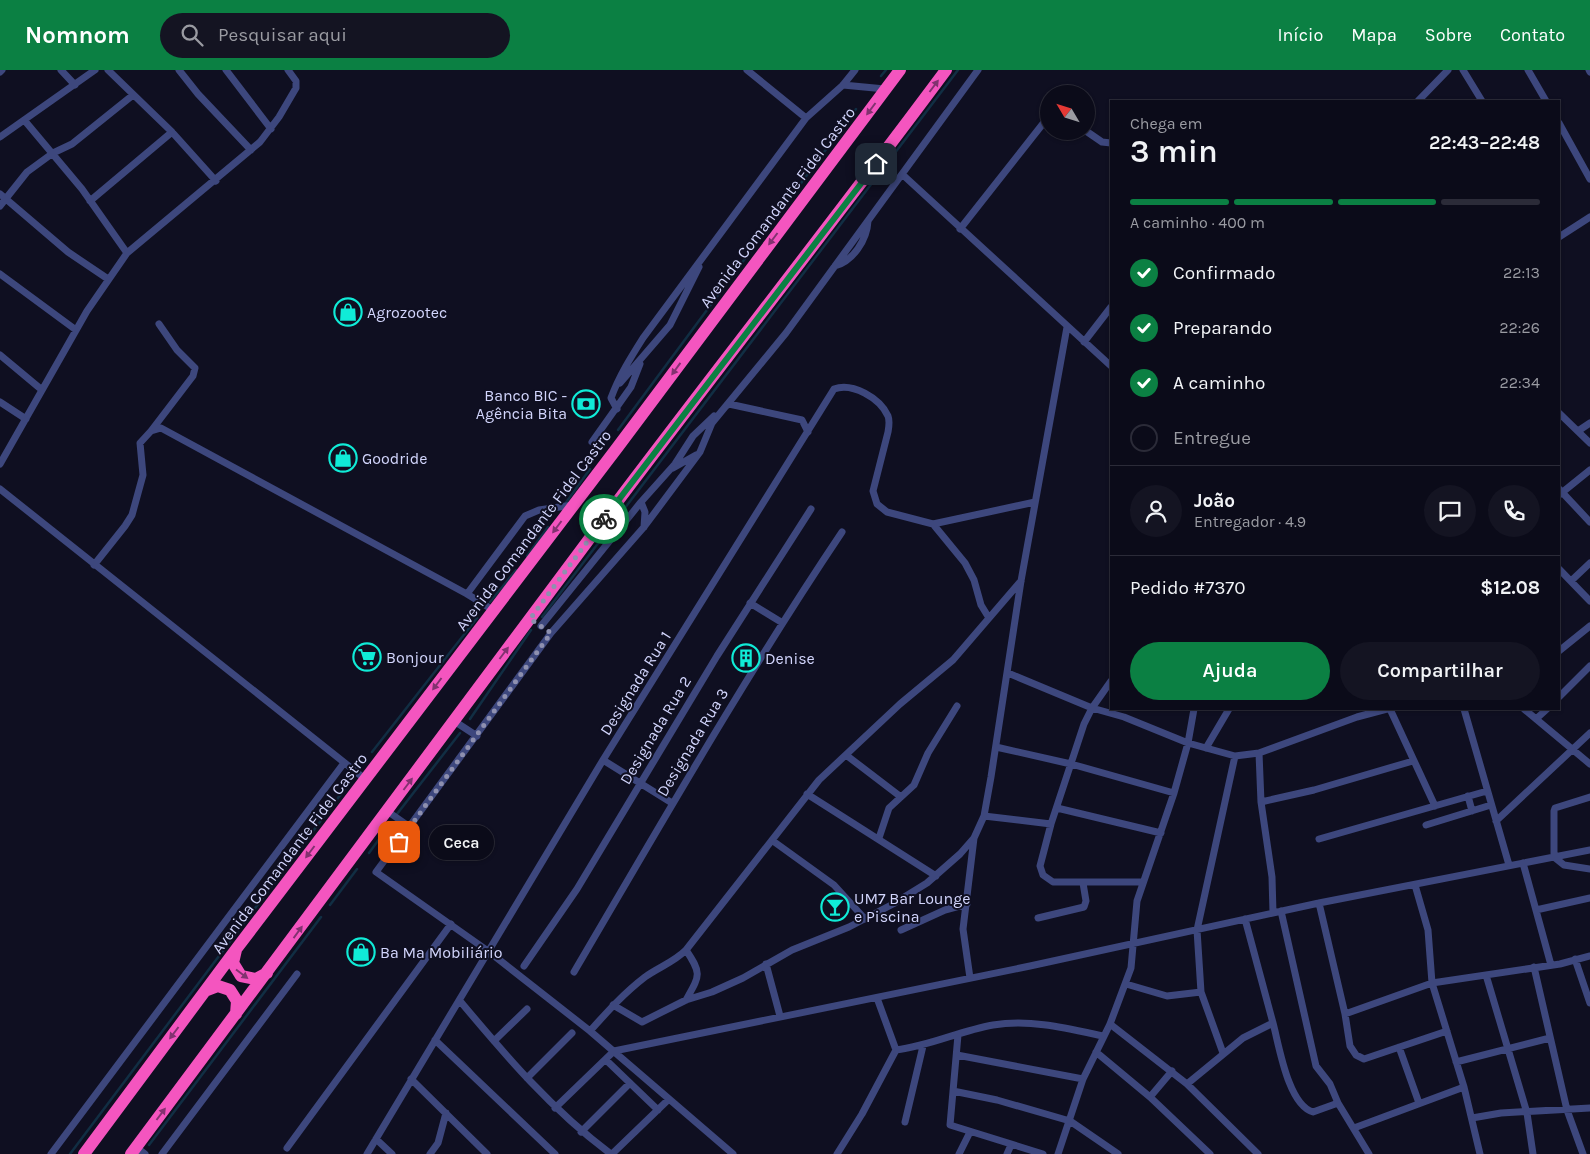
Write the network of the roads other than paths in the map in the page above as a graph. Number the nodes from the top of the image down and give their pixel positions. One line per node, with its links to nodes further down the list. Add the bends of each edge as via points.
1 (61, 70): 15 (street)
2 (95, 70): 15 (street)
3 (108, 70): 18 (street)
4 (179, 70): 31 (street)
5 (226, 70): 26 (street)
6 (288, 70): 26 (street, via 296,81 296,88)
7 (747, 70): 22 (street)
8 (855, 70): 16 (street)
9 (900, 70): 17 (highway, Avenida Comandante Fidel Castro)
10 (946, 70): 91 (highway, one-way to 10)
11 (978, 70): 33 (street)
12 (1448, 70): 19 (street)
13 (1463, 70): 20 (street)
14 (1528, 70): 21 (street)
15 (75, 85): 23 (street)
16 (843, 85): 17 (street); 22 (street)
17 (885, 89): 75 (highway, Avenida Comandante Fidel Castro, one-way to 75)
18 (133, 96): 27 (street); 32 (street, via 72,144)
19 (1419, 100)
20 (1481, 100)
21 (1545, 100)
22 (806, 118): 43 (street)
23 (25, 121): 28 (street); 32 (street)
24 (1560, 125): 34 (street)
25 (1040, 127): 40 (street)
26 (271, 129): 31 (street)
27 (172, 132): 35 (street); 37 (street)
28 (0, 137)
29 (1095, 137): 30 (street)
30 (1110, 143)
31 (251, 150): 35 (street)
32 (53, 153): 37 (street); 38 (street, via 28,172)
33 (903, 175): 40 (street); 57 (street)
34 (1590, 178)
35 (216, 181): 42 (street)
36 (0, 194): 38 (street)
37 (90, 201): 42 (street)
38 (3, 203): 45 (street)
39 (1590, 217): 41 (street)
40 (960, 229): 48 (street)
41 (1560, 236)
42 (127, 253): 45 (street)
43 (703, 257): 52 (street, via 670,325); 54 (street, via 643,338)
44 (0, 274): 49 (street)
45 (108, 279): 49 (street)
46 (1110, 308): 50 (street)
47 (160, 324): 62 (street, via 177,350 195,368 193,376)
48 (1067, 327): 50 (street); 74 (street)
49 (76, 330): 55 (street)
50 (1084, 342): 53 (street)
51 (0, 355): 55 (street)
52 (641, 361): 54 (street); 58 (street, via 631,387)
53 (1110, 365)
54 (615, 388): 58 (street, via 611,398)
55 (42, 390): 60 (street)
56 (0, 402): 60 (street)
57 (729, 404): 64 (street, via 802,420); 67 (street, via 712,423); 70 (street, via 703,424)
58 (617, 409): 65 (street)
59 (1560, 414): 63 (street)
60 (26, 419): 68 (street)
61 (1590, 423): 63 (street)
62 (151, 431): 82 (street, via 140,443 143,475 132,515); 86 (street, via 164,428)
63 (1578, 431): 66 (street)
64 (808, 432): 78 (street, Designada Rua 1, via 834,389 848,386 876,401 884,408 889,422 874,500 887,512); 123 (street, Designada Rua 1)
65 (592, 442)
66 (1590, 443)
67 (700, 452): 70 (street); 79 (street)
68 (0, 464)
69 (1590, 470): 72 (street)
70 (668, 471): 73 (street)
71 (0, 490): 82 (street)
72 (1560, 492): 77 (street)
73 (641, 502): 79 (street, via 646,512); 93 (street)
74 (1035, 502): 78 (street); 84 (street)
75 (574, 505): 86 (street, via 525,516); 89 (highway, Avenida Comandante Fidel Castro, one-way to 89)
76 (811, 509): 88 (street, Designada Rua 2)
77 (1590, 522)
78 (933, 524): 90 (street, via 965,563)
79 (644, 527): 95 (street)
80 (842, 532): 92 (street, Designada Rua 3)
81 (1590, 563): 85 (street)
82 (94, 564): 125 (street)
83 (1560, 572): 85 (street)
84 (1021, 581): 90 (street); 98 (street)
85 (1571, 581): 87 (street)
86 (468, 594): 89 (street)
87 (1590, 601)
88 (750, 603): 92 (street); 129 (street, Designada Rua 2)
89 (493, 610): 128 (highway, Avenida Comandante Fidel Castro, one-way to 128)
90 (989, 618): 121 (street, via 948,666 906,699)
91 (530, 619): 93 (street); 113 (highway, one-way to 91)
92 (782, 622): 137 (street, Designada Rua 3)
93 (541, 626): 95 (street)
94 (1590, 626): 96 (street)
95 (551, 633): 115 (street)
96 (1560, 650)
97 (1590, 666): 100 (street)
98 (1008, 673): 102 (street); 117 (street)
99 (1110, 682): 102 (street)
100 (1560, 696)
101 (957, 706): 134 (street, via 928,753 919,778)
102 (1092, 708): 116 (street, via 1124,717); 126 (street)
103 (1194, 710): 116 (street)
104 (1228, 710): 118 (street)
105 (1360, 710): 111 (street)
106 (1385, 710): 111 (street)
107 (1389, 710): 124 (street)
108 (1464, 710): 130 (street)
109 (1525, 710): 112 (street)
110 (1546, 710): 112 (street)
111 (1357, 717): 120 (street)
112 (1536, 719): 119 (street)
113 (454, 721): 115 (street); 141 (highway, one-way to 113)
114 (1590, 733): 119 (street)
115 (476, 736): 147 (street)
116 (1188, 743): 118 (street); 131 (street)
117 (996, 747): 126 (street); 143 (street)
118 (1206, 748): 122 (street)
119 (1573, 749): 127 (street); 144 (street)
120 (1260, 753): 122 (street); 136 (street)
121 (846, 755): 132 (street); 134 (street)
122 (1236, 756): 172 (street)
123 (603, 760): 129 (street); 176 (street, Designada Rua 1)
124 (1413, 761): 136 (street); 139 (street)
125 (344, 763): 128 (street); 250 (street)
126 (1071, 764): 131 (street); 140 (street)
127 (1590, 764)
128 (365, 779): 174 (highway, Avenida Comandante Fidel Castro, one-way to 174)
129 (639, 782): 137 (street); 181 (street, Designada Rua 2, via 577,889)
130 (1487, 791): 133 (street); 138 (street)
131 (1174, 792): 148 (street)
132 (808, 794): 149 (street); 152 (street)
133 (1468, 796): 139 (street); 142 (street)
134 (901, 797): 149 (street, via 886,814)
135 (1590, 797): 154 (street, via 1555,808)
136 (1261, 802): 166 (street)
137 (672, 803): 184 (street, Designada Rua 3)
138 (1491, 805): 142 (street); 144 (street)
139 (1435, 806): 151 (street)
140 (1057, 808): 145 (street); 148 (street)
141 (387, 811): 147 (street); 183 (highway, one-way to 141)
142 (1472, 811): 146 (street)
143 (984, 816): 145 (street); 150 (street)
144 (1496, 821): 156 (street)
145 (1051, 824): 160 (street, via 1040,866 1043,875 1053,882)
146 (1426, 825)
147 (410, 827): 170 (street, via 376,872)
148 (1161, 833): 159 (street)
149 (879, 838): 158 (street)
150 (974, 838): 158 (street); 164 (street)
151 (1319, 839)
152 (773, 841): 168 (street, via 824,877); 175 (street)
153 (1590, 850): 154 (street)
154 (1554, 857): 155 (street); 157 (street, via 1564,865)
155 (1522, 863): 156 (street); 165 (street)
156 (1509, 865): 161 (street)
157 (1590, 869)
158 (936, 876): 168 (street)
159 (1143, 882): 160 (street); 173 (street, via 1134,916)
160 (1083, 883): 167 (street, via 1084,907)
161 (1415, 885): 163 (street); 188 (street, via 1428,930)
162 (1590, 898): 165 (street)
163 (1319, 903): 166 (street); 198 (street)
164 (966, 904): 171 (street); 187 (street, via 963,929)
165 (1536, 910): 180 (street)
166 (1277, 912): 169 (street); 231 (street, via 1316,1066 1330,1084)
167 (1038, 918)
168 (865, 919): 179 (street, via 799,946)
169 (1245, 919): 172 (street); 201 (street)
170 (452, 924): 176 (street); 247 (street)
171 (901, 930)
172 (1197, 930): 173 (street); 190 (street)
173 (1133, 944): 187 (street); 189 (street)
174 (237, 948): 183 (highway, one-way to 183, via 234,963 241,976 256,979); 191 (highway, Avenida Comandante Fidel Castro)
175 (686, 950): 193 (street, via 699,975); 196 (street, via 676,960 646,976)
176 (488, 951): 194 (street, Designada Rua 1); 203 (street)
177 (1590, 956): 178 (street)
178 (1575, 960): 180 (street); 195 (street)
179 (766, 964): 193 (street, via 735,982); 200 (street)
180 (1551, 965): 182 (street)
181 (524, 966)
182 (1534, 967): 186 (street); 208 (street)
183 (269, 972): 199 (highway)
184 (574, 972)
185 (297, 974): 252 (street)
186 (1486, 975): 188 (street); 213 (street)
187 (970, 978): 192 (street)
188 (1432, 983): 198 (street); 204 (street)
189 (1126, 984): 190 (street, via 1167,996); 202 (street)
190 (1200, 992): 217 (street)
191 (203, 993): 199 (highway, via 218,986 230,990 238,1004); 251 (highway, Avenida Comandante Fidel Castro, one-way to 251)
192 (877, 998): 200 (street); 214 (street)
193 (686, 1000): 196 (street, via 642,1022)
194 (460, 1001): 209 (street, Designada Rua 1); 210 (street)
195 (1590, 1003)
196 (613, 1006): 203 (street)
197 (527, 1009): 210 (street)
198 (1345, 1014): 212 (street, via 1350,1046 1358,1058 1364,1059)
199 (234, 1016): 248 (highway, one-way to 199)
200 (780, 1016): 215 (street)
201 (1273, 1023): 217 (street); 231 (street, via 1289,1083 1305,1108 1316,1112)
202 (1110, 1024): 207 (street); 221 (street)
203 (590, 1031): 215 (street)
204 (1447, 1031): 212 (street); 220 (street)
205 (572, 1033): 222 (street)
206 (958, 1035): 207 (street, via 1019,1022); 211 (street); 218 (street)
207 (1103, 1036): 216 (street)
208 (1550, 1038): 213 (street); 236 (street)
209 (435, 1040): 223 (street, Designada Rua 1); 257 (street)
210 (494, 1042): 222 (street)
211 (923, 1046): 214 (street); 241 (street)
212 (1398, 1047): 232 (street)
213 (1509, 1049): 220 (street); 237 (street)
214 (896, 1050): 260 (street)
215 (614, 1051): 219 (street); 230 (street)
216 (1096, 1052): 224 (street); 229 (street)
217 (1223, 1052): 226 (street)
218 (957, 1055): 224 (street); 228 (street)
219 (606, 1060): 225 (street); 233 (street)
220 (1456, 1062): 227 (street)
221 (1172, 1071): 226 (street); 229 (street)
222 (527, 1078): 233 (street)
223 (411, 1079): 238 (street); 245 (street, Designada Rua 1)
224 (1083, 1079): 240 (street)
225 (630, 1083): 235 (street); 243 (street)
226 (1187, 1084): 266 (street)
227 (1464, 1086): 232 (street); 239 (street)
228 (953, 1091): 240 (street); 244 (street, via 950,1125)
229 (1150, 1097): 249 (street)
230 (669, 1099): 235 (street); 259 (street)
231 (1338, 1102): 242 (street)
232 (1418, 1103): 242 (street)
233 (555, 1108): 243 (street)
234 (1589, 1108): 236 (street)
235 (658, 1110): 258 (street)
236 (1567, 1110): 237 (street); 270 (street)
237 (1527, 1113): 239 (street); 269 (street)
238 (446, 1114): 255 (street, via 438,1143); 256 (street)
239 (1472, 1118): 268 (street)
240 (1070, 1121): 264 (street); 265 (street)
241 (905, 1122)
242 (1354, 1128): 267 (street)
243 (581, 1132): 258 (street)
244 (970, 1132): 246 (street); 261 (street)
245 (376, 1139): 253 (street, Designada Rua 1); 254 (street)
246 (1012, 1145): 262 (street); 263 (street)
247 (287, 1148)
248 (137, 1152)
249 (1208, 1153)
250 (51, 1154)
251 (84, 1154)
252 (162, 1154)
253 (367, 1154)
254 (392, 1154)
255 (430, 1154)
256 (487, 1154)
257 (554, 1154)
258 (612, 1154)
259 (733, 1154)
260 (837, 1154)
261 (959, 1154)
262 (1007, 1154)
263 (1043, 1154)
264 (1058, 1154)
265 (1118, 1154)
266 (1258, 1154)
267 (1369, 1154)
268 (1480, 1154)
269 (1534, 1154)
270 (1583, 1154)

